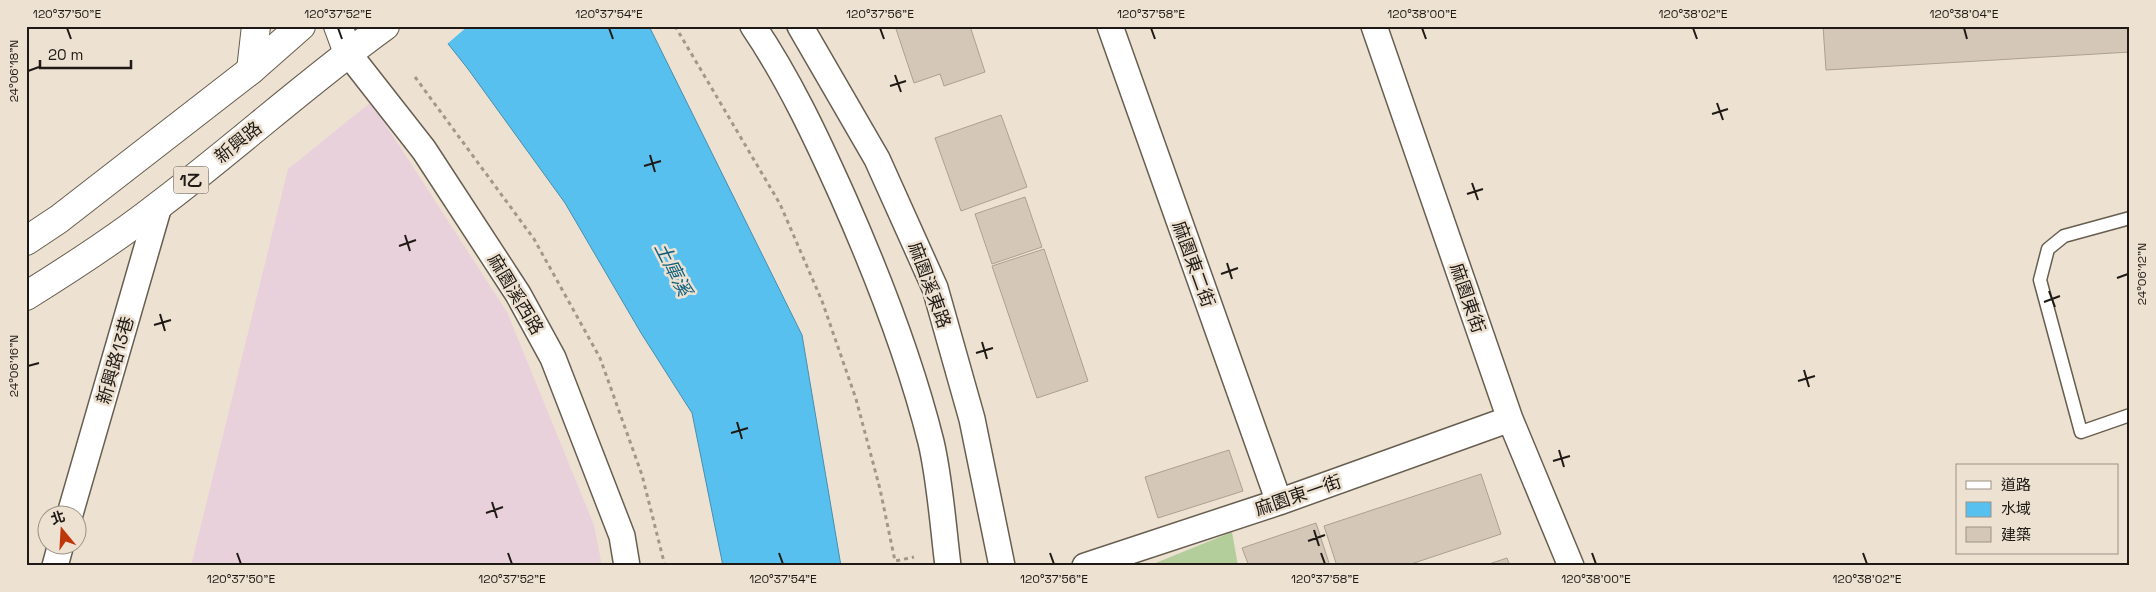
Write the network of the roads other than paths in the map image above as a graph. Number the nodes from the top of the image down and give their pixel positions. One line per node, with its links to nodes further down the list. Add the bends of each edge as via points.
1 (256, 26): 11 (main road)
2 (301, 26): 11 (main road)
3 (338, 26): 10 (main road)
4 (385, 26): 10 (main road, 1乙)
5 (795, 26): 9 (street)
6 (800, 26): 24 (street, 麻園溪東路, via 877,159 935,288 972,419)
7 (1110, 26): 18 (street, 麻園東二街)
8 (1374, 26): 17 (street, 麻園東街)
9 (759, 35): 23 (street, via 832,173 870,258 905,352 931,444)
10 (348, 39): 12 (main road, 新興路 / 1乙); 22 (street, 麻園溪西路, via 518,294 553,358 619,527)
11 (251, 70): 14 (main road, via 60,219)
12 (159, 206): 15 (main road, 新興路 / 1乙); 19 (street, 新興路13巷)
13 (2130, 218): 16 (lane, via 2064,236 2048,249 2040,280 2081,432)
14 (26, 241)
15 (26, 296)
16 (2130, 416)
17 (1510, 419): 18 (street, 麻園東一街); 26 (street, 麻園東街)
18 (1279, 502): 25 (street, 麻園東一街)
19 (73, 504)
20 (59, 554): 21 (street)
21 (55, 566)
22 (627, 566)
23 (948, 566)
24 (1002, 566)
25 (1085, 566)
26 (1571, 566)

